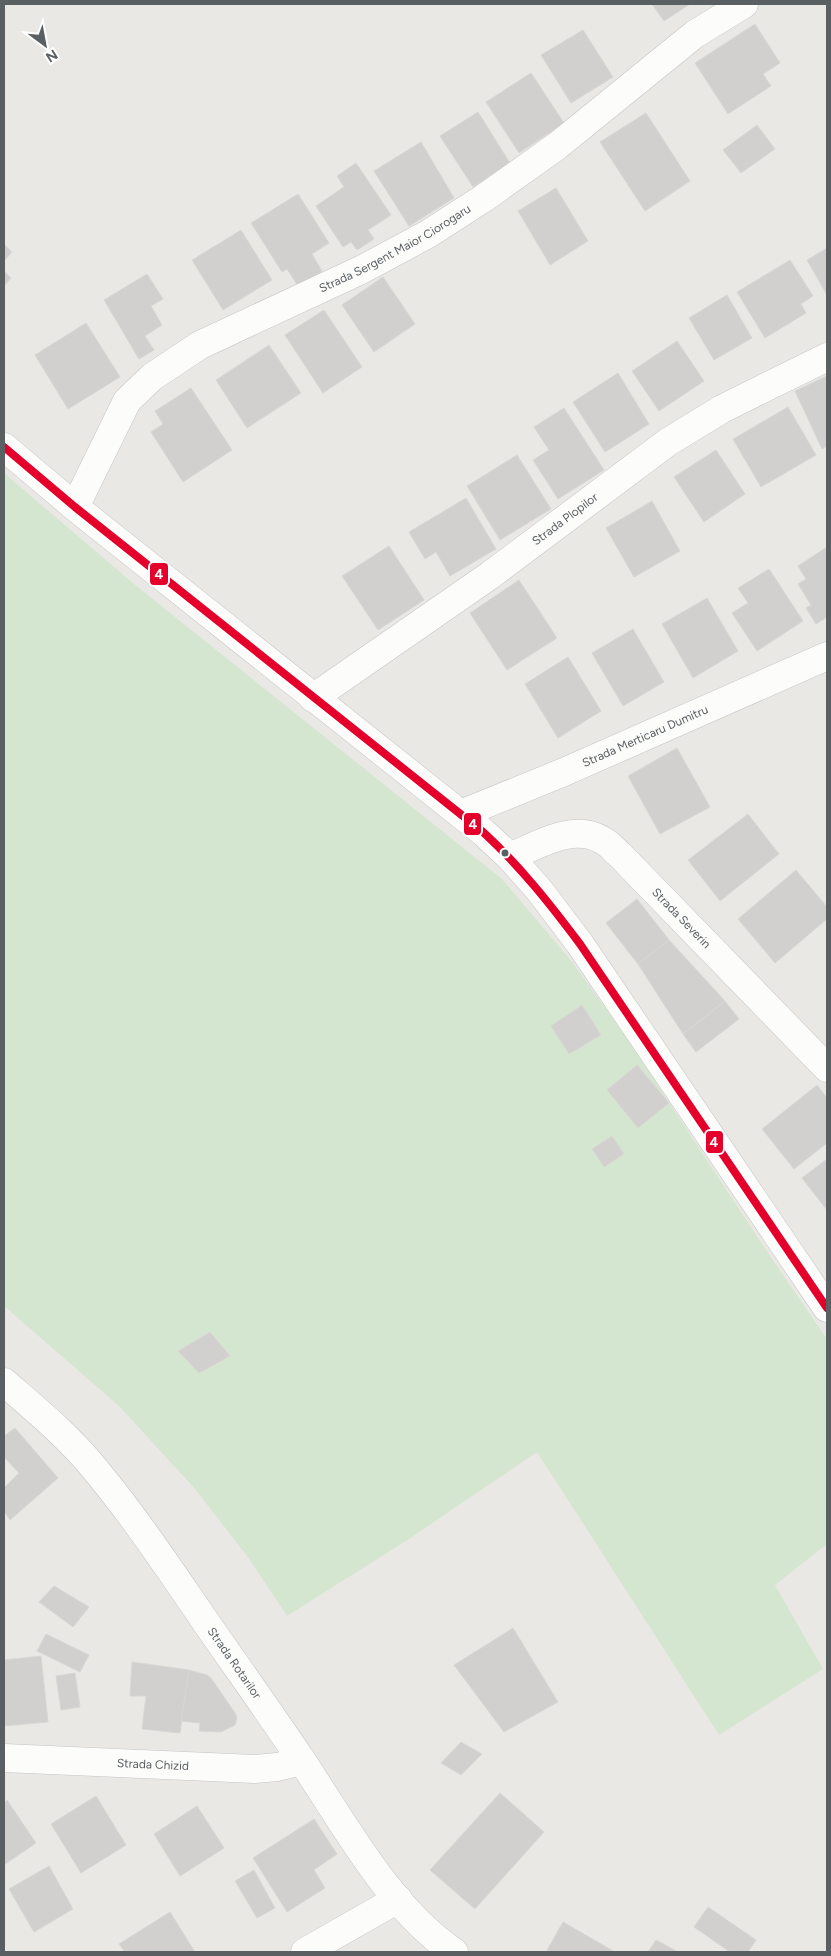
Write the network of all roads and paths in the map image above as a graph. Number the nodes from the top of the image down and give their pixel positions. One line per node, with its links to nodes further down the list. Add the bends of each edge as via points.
1 (744, 4): 4 (street, Strada Sergent Maior Ciorogaru, via 695,34 549,152 428,234 363,269 200,345 152,377 127,401)
2 (827, 357): 6 (street, Strada Plopilor, via 722,409 668,442 489,576)
3 (4, 447): 4 (street)
4 (75, 507): 6 (street)
5 (827, 656): 7 (street, Strada Merticaru Dumitru)
6 (313, 698): 7 (street)
7 (461, 814): 8 (street)
8 (510, 857): 9 (street, Strada Severin, via 573,833 588,834 602,840 620,854); 10 (street, via 580,944)
9 (827, 1068)
10 (827, 1308)
11 (4, 1382): 13 (street, Strada Rotarilor, via 45,1417 93,1467 140,1528)
12 (4, 1758): 13 (street, Strada Chizid, via 255,1769)
13 (302, 1761): 14 (street, Strada Rotarilor, via 370,1864)
14 (398, 1899): 15 (street); 16 (street, Strada Rotarilor, via 439,1942)
15 (305, 1952)
16 (454, 1952)

